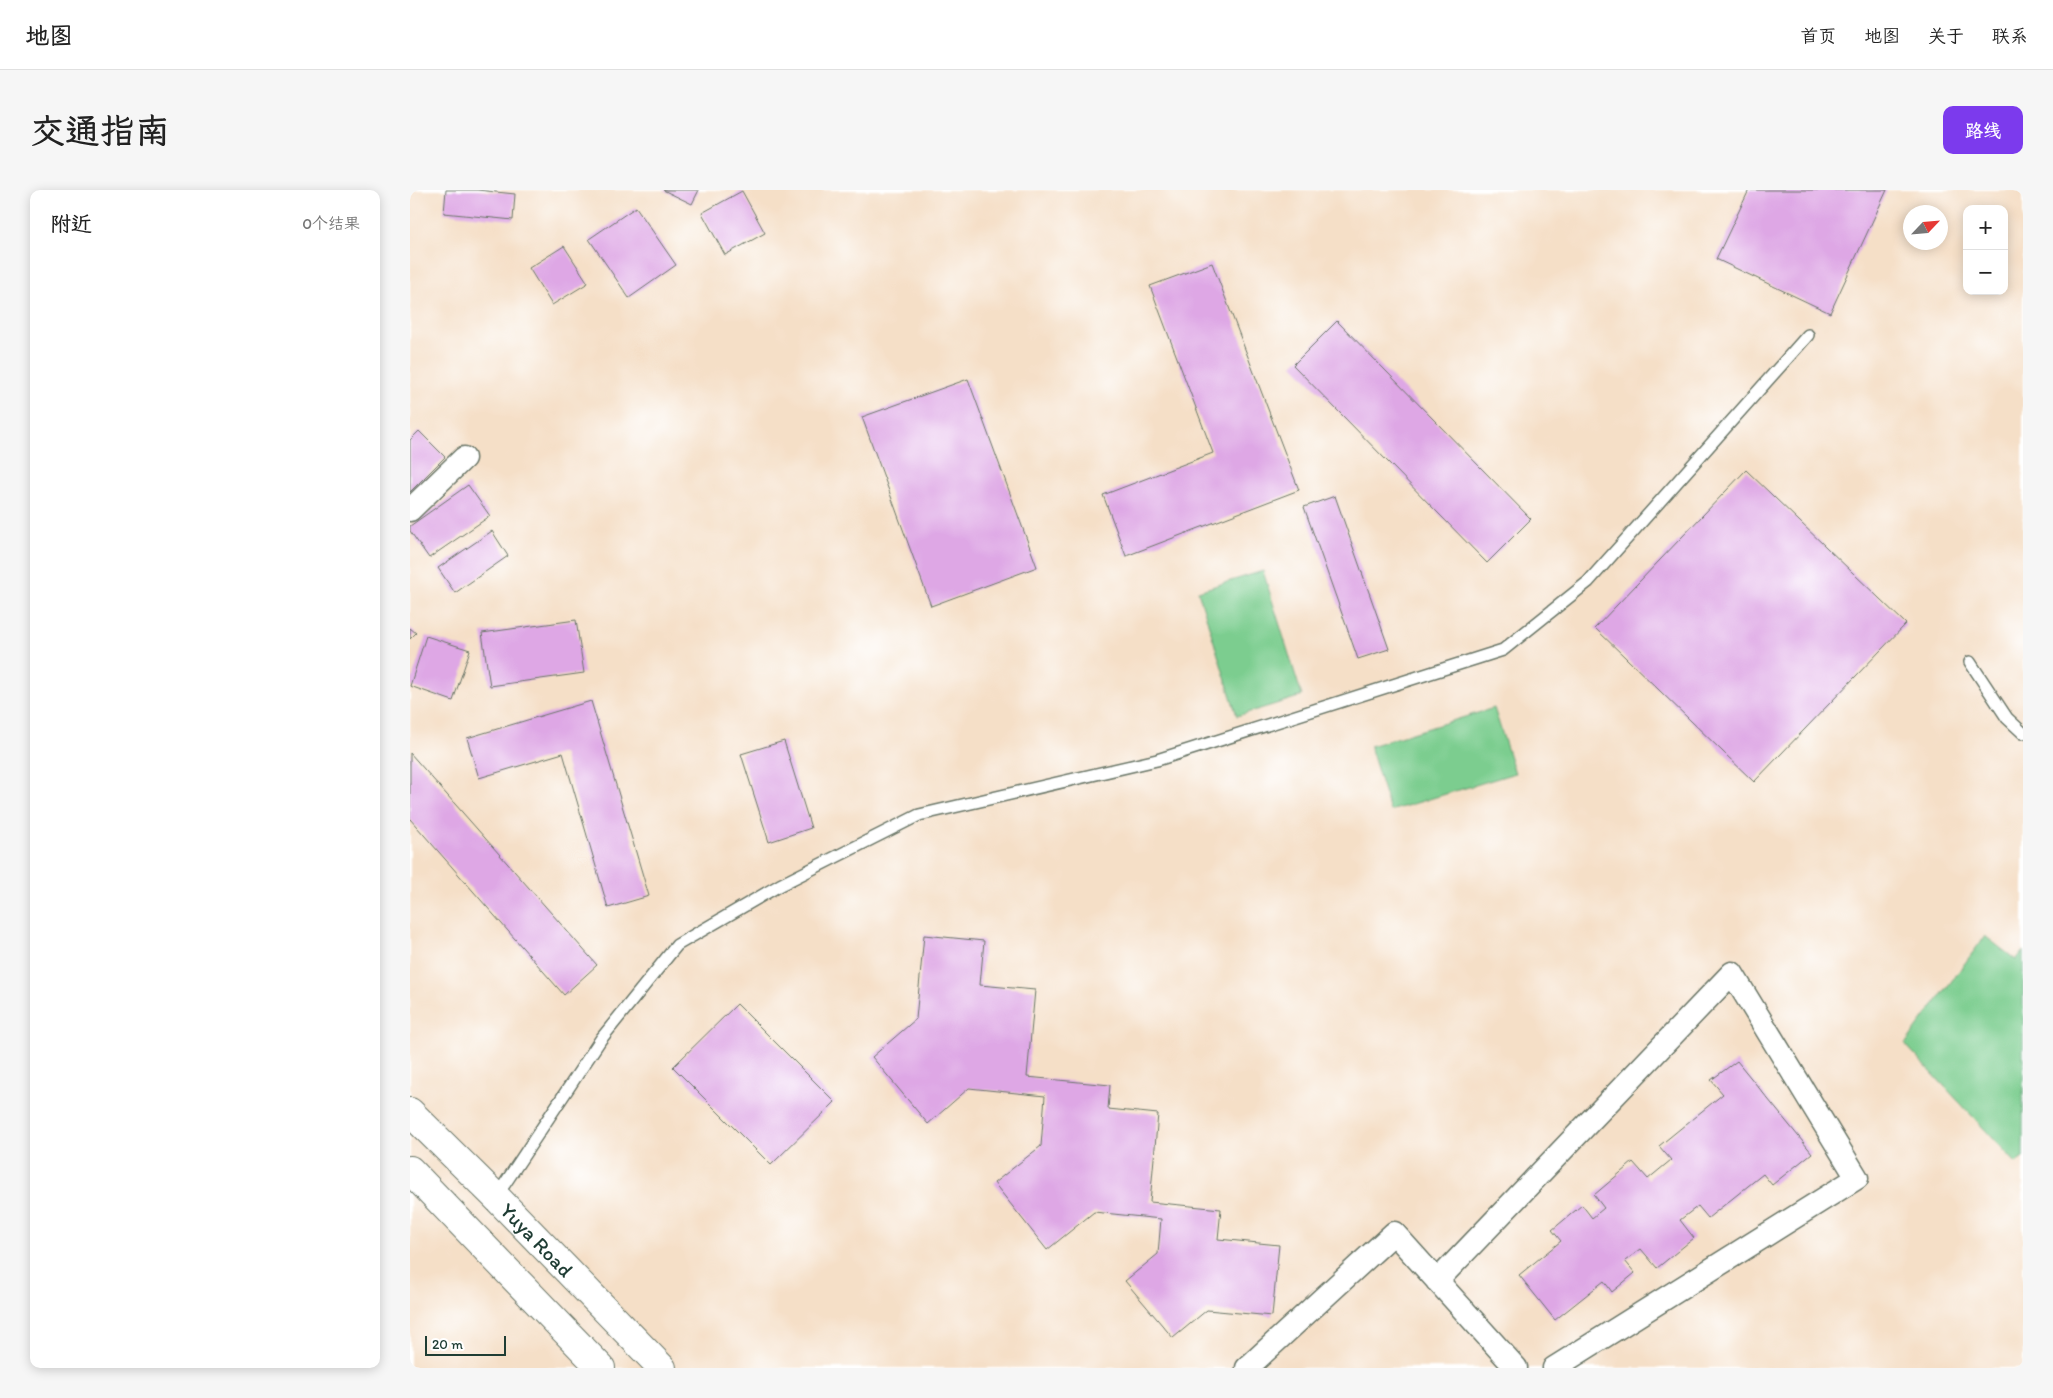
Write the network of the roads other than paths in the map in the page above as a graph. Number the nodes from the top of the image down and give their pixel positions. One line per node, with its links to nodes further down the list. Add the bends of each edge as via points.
1 (1808, 335): 8 (lane, via 1588,582 1503,650 1157,760 919,815 780,886 677,945 601,1039)
2 (464, 458): 3 (street)
3 (410, 510)
4 (1970, 662): 5 (lane, via 2007,718)
5 (2023, 733)
6 (410, 1112): 8 (highway, Yuya Road)
7 (410, 1170): 10 (highway, Yuya Road)
8 (496, 1197): 11 (highway, Yuya Road)
9 (1437, 1281): 12 (street, via 1394,1232); 13 (street); 14 (street, via 1732,973 1857,1178)
10 (601, 1368)
11 (662, 1368)
12 (1246, 1368)
13 (1516, 1368)
14 (1554, 1368)

